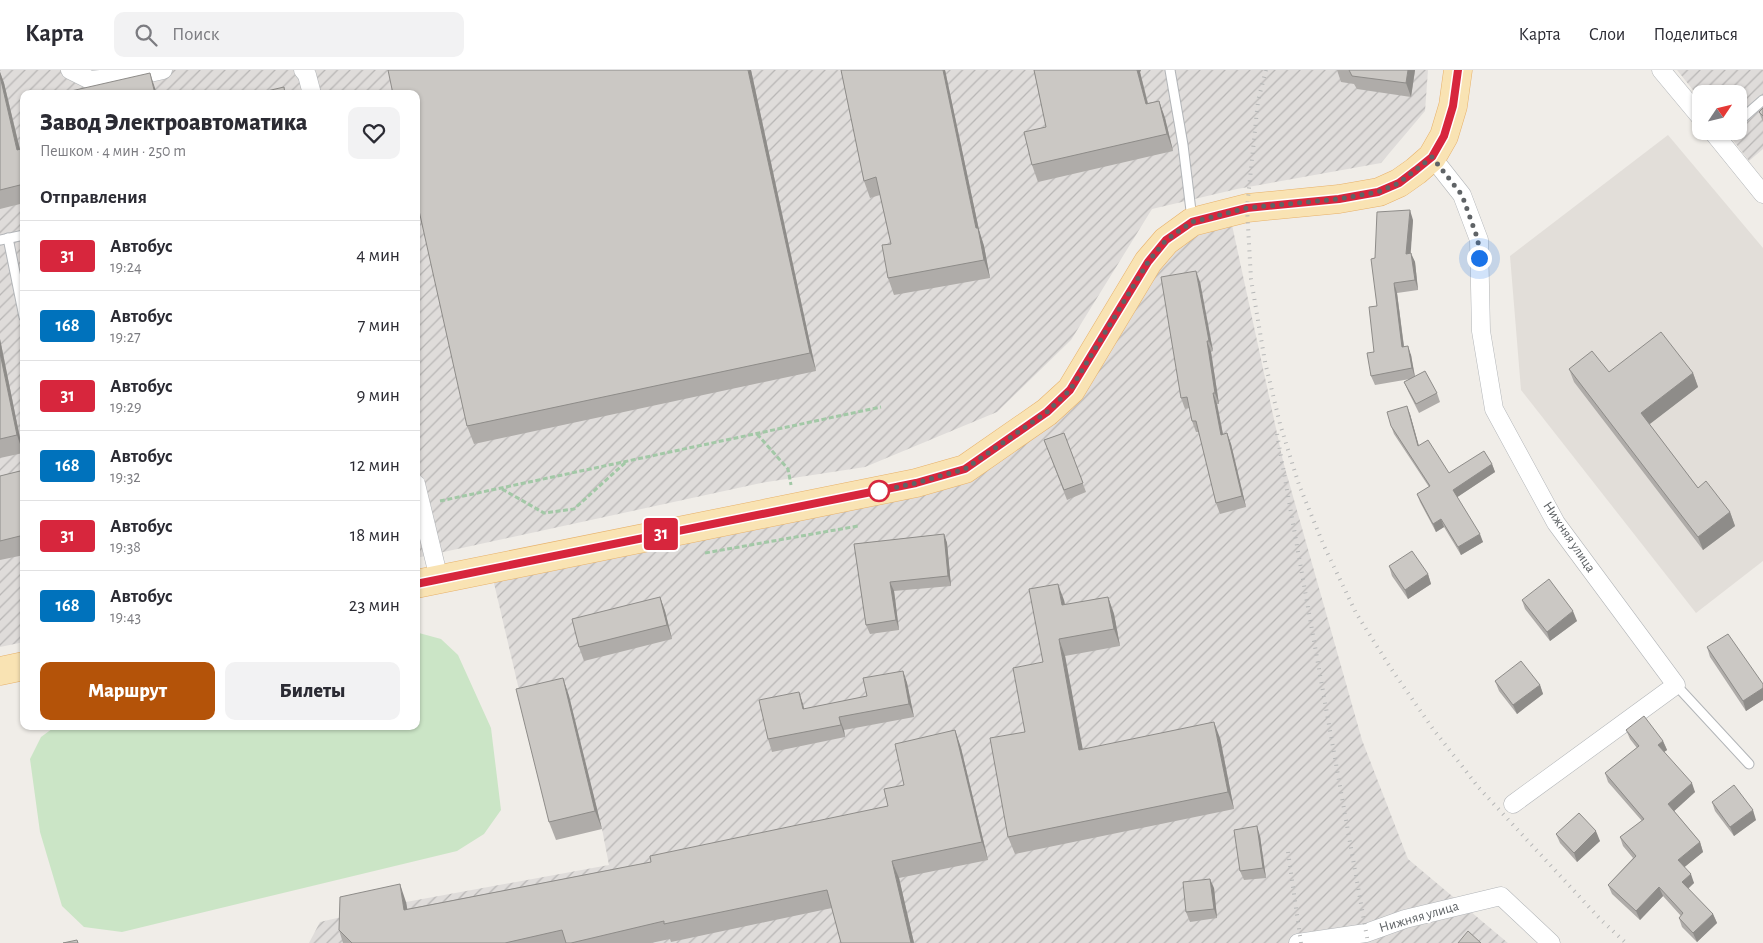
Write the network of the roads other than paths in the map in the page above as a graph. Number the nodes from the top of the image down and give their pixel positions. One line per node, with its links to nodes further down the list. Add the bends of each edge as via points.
1 (70, 70): 2 (street, via 90,80)
2 (163, 70)
3 (302, 70): 7 (street, via 307,75)
4 (1170, 70): 14 (lane)
5 (1458, 70): 12 (main road, via 1453,106 1444,136)
6 (1661, 70): 9 (street)
7 (311, 90)
8 (1763, 100): 10 (lane)
9 (1692, 107)
10 (1748, 113)
11 (1723, 140): 13 (street)
12 (1432, 157): 14 (main road, via 1399,183 1378,192 1247,208); 22 (street, Нижняя улица, via 1462,195 1478,240 1482,331 1494,409 1556,523)
13 (1763, 194)
14 (1192, 222): 19 (main road, via 1166,240 1148,262 1070,390 1047,412 965,469 916,483)
15 (20, 236): 16 (lane)
16 (4, 239): 17 (lane)
17 (20, 301)
18 (420, 498): 19 (street)
19 (428, 582)
20 (20, 667): 21 (main road)
21 (0, 671)
22 (1676, 685): 23 (lane); 24 (street)
23 (1749, 764)
24 (1513, 804)
25 (1298, 943): 26 (street, Нижняя улица, via 1366,933 1405,919 1500,896)
26 (1552, 943)

